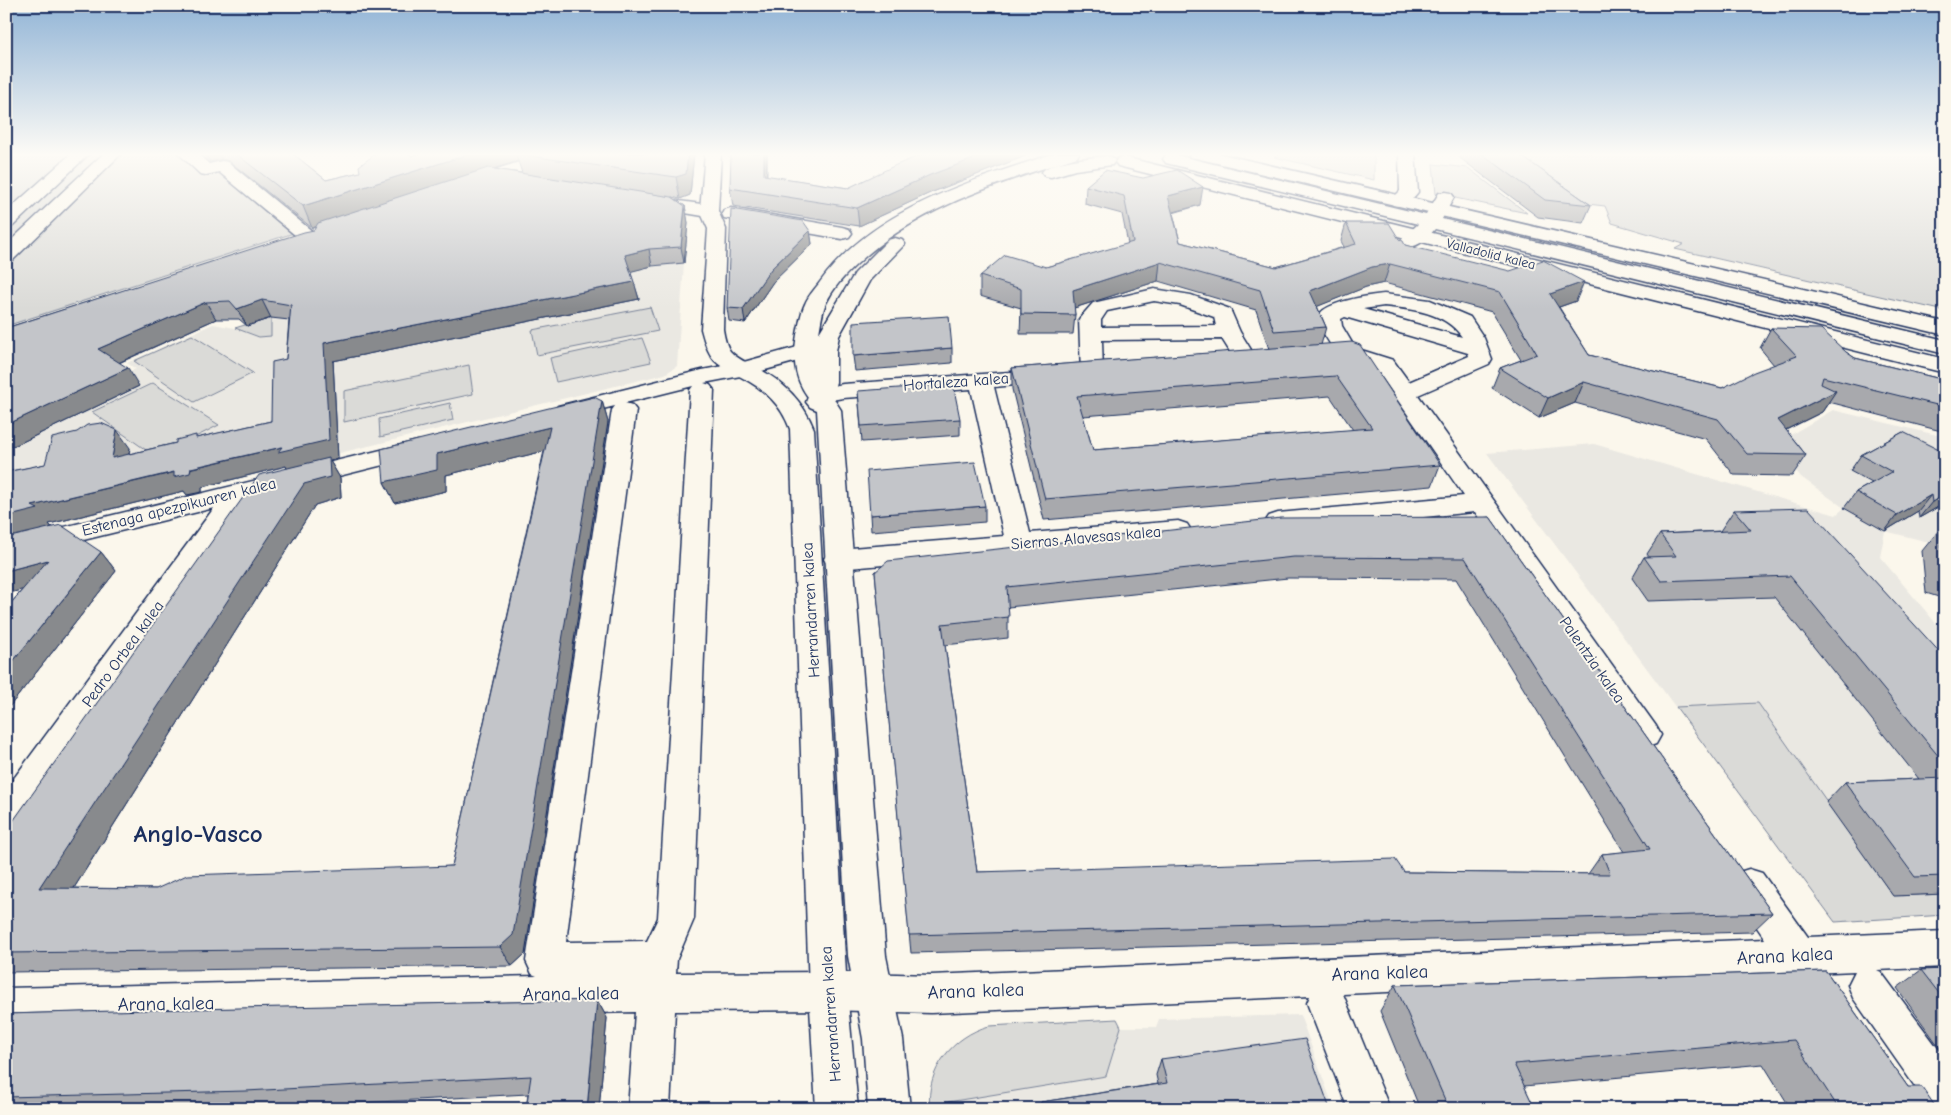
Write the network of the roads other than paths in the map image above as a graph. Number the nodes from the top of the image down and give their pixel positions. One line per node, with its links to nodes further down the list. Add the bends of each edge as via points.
1 (25, 205): 13 (street)
2 (59, 205): 17 (street)
3 (274, 205): 16 (street, via 316,236)
4 (670, 205): 11 (street)
5 (710, 205): 11 (street)
6 (934, 205): 26 (street, via 870,244 834,276 817,301 806,342)
7 (963, 205): 26 (street, via 926,223 888,250 862,277 828,336)
8 (1292, 205): 14 (street, Valladolid kalea, via 1388,229)
9 (1347, 205): 14 (street, Valladolid kalea)
10 (1403, 205): 14 (street, Valladolid kalea)
11 (710, 211): 24 (street, via 717,229 712,329)
12 (731, 214): 15 (street)
13 (6, 222)
14 (1427, 227): 18 (street, Valladolid kalea); 20 (street, Valladolid kalea); 25 (street, Valladolid kalea)
15 (842, 233)
16 (290, 242)
17 (6, 256)
18 (1540, 266): 19 (street); 21 (street, Valladolid kalea)
19 (1500, 276)
20 (1945, 329)
21 (1805, 331): 30 (street); 31 (street, Valladolid kalea)
22 (1229, 332): 23 (street); 23 (street, Hortaleza kalea, via 1223,313 1184,299 1154,295 1100,308 1090,319); 29 (street, Hortaleza kalea)
23 (1090, 334): 33 (street, Hortaleza kalea, via 1102,373)
24 (716, 345): 32 (street, Herrandarren kalea, via 722,354); 34 (street)
25 (1945, 347)
26 (816, 350): 32 (street); 36 (street, Herrandarren kalea, via 808,378)
27 (1347, 352): 28 (street); 35 (street, Palentzia kalea, via 1385,365); 35 (street, via 1331,326 1330,316 1356,303 1384,300 1423,304 1462,322 1481,359)
28 (1311, 356)
29 (1246, 361)
30 (1836, 361)
31 (1945, 366)
32 (743, 369): 34 (street); 39 (street, Herrandarren kalea, via 767,382 790,404 799,419)
33 (981, 380): 36 (street, Hortaleza kalea, via 843,391); 45 (street)
34 (702, 383): 38 (street); 53 (street, via 676,918)
35 (1406, 392): 42 (street, Palentzia kalea)
36 (820, 396): 39 (street); 47 (street, Herrandarren kalea, via 828,410)
37 (624, 410): 53 (street, via 545,962)
38 (548, 416)
39 (803, 439): 55 (street, Herrandarren kalea)
40 (436, 444): 41 (street, Estenaga apezpikuaren kalea)
41 (239, 492): 46 (street, Estenaga apezpikuaren kalea); 49 (street, Pedro Orbea kalea)
42 (1484, 504): 43 (street); 48 (street, Palentzia kalea)
43 (1255, 524)
44 (1206, 528): 45 (street, Sierras Alavesas kalea)
45 (1019, 544): 47 (street, Sierras Alavesas kalea)
46 (6, 550)
47 (838, 559): 56 (street, Herrandarren kalea, via 867,956)
48 (1658, 755)
49 (6, 816)
50 (1731, 860): 52 (street)
51 (1945, 949): 52 (street, Arana kalea)
52 (1799, 956): 56 (street, Arana kalea)
53 (657, 976): 55 (street, Arana kalea); 58 (street, Arana kalea); 60 (street)
54 (1867, 985): 59 (street)
55 (828, 991): 56 (street, Arana kalea); 61 (street, Herrandarren kalea)
56 (874, 994): 62 (street, Herrandarren kalea, via 883,1039)
57 (1327, 1003): 63 (street)
58 (6, 1008)
59 (1945, 1093)
60 (649, 1109)
61 (837, 1109)
62 (889, 1109)
63 (1369, 1109)

